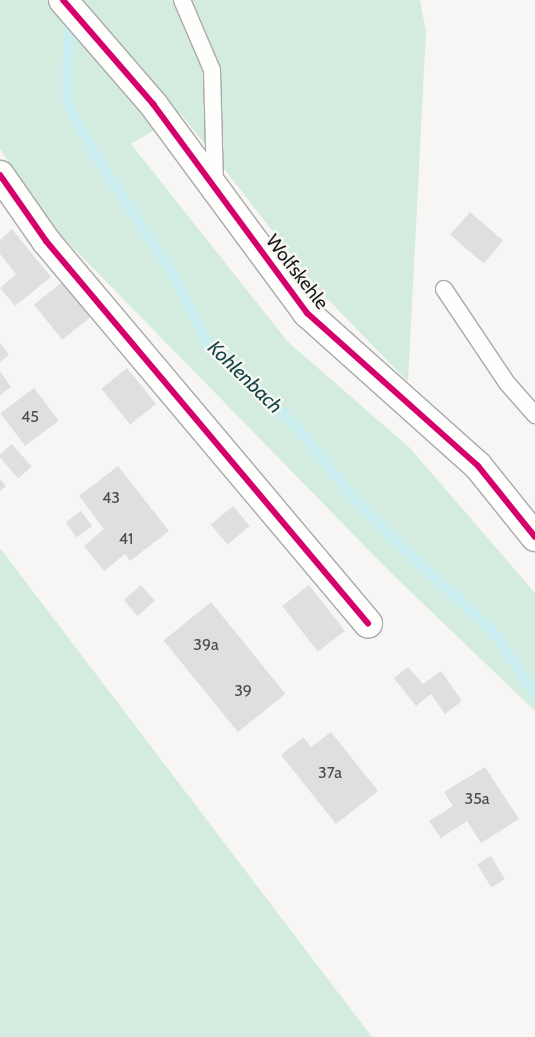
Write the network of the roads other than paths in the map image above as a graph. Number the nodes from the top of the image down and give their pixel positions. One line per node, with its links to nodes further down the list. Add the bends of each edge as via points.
1 (62, 0): 4 (street, Wolfskehle, via 153,104)
2 (182, 0): 4 (lane, via 212,70)
3 (0, 175): 8 (street, via 46,241)
4 (215, 192): 7 (street, Wolfskehle, via 307,313 478,466)
5 (444, 289): 6 (lane, via 507,383)
6 (535, 415)
7 (535, 537)
8 (368, 624)

